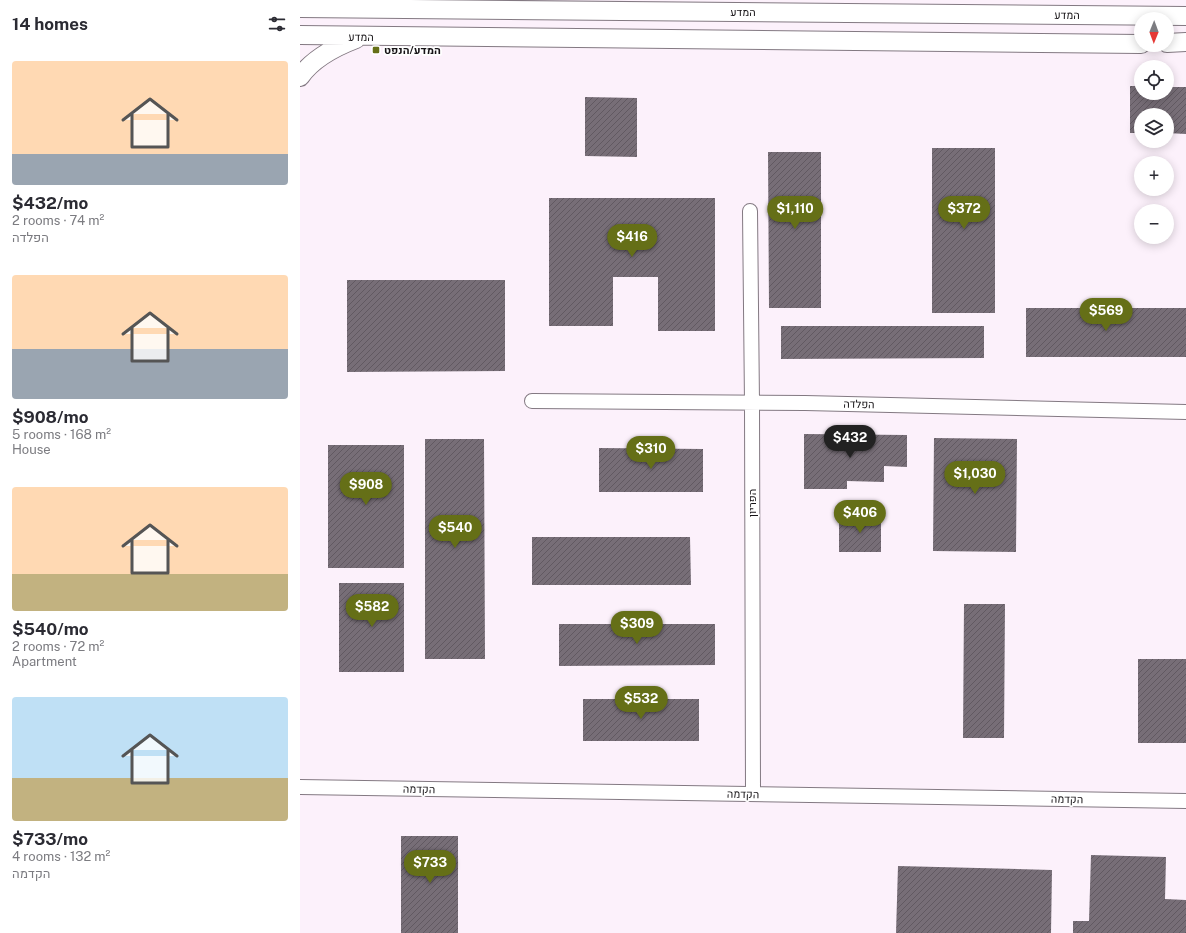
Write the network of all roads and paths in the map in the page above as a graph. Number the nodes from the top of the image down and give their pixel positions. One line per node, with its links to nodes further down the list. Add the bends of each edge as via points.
1 (334, 0): 3 (street)
2 (300, 8): 3 (street, המדע)
3 (350, 9): 4 (street, המדע)
4 (1186, 16)
5 (300, 35): 6 (street, המדע)
6 (364, 37): 9 (street, המדע); 10 (street, via 325,54 309,66)
7 (1186, 42): 8 (street)
8 (1174, 43)
9 (1134, 44)
10 (300, 77)
11 (750, 211): 13 (street, הפריון)
12 (532, 401): 13 (street, הפלדה)
13 (752, 402): 14 (street, הפלדה); 16 (street, הפריון)
14 (1186, 412)
15 (300, 787): 16 (street, הקדמה)
16 (753, 794): 17 (street, הקדמה)
17 (1186, 801)

